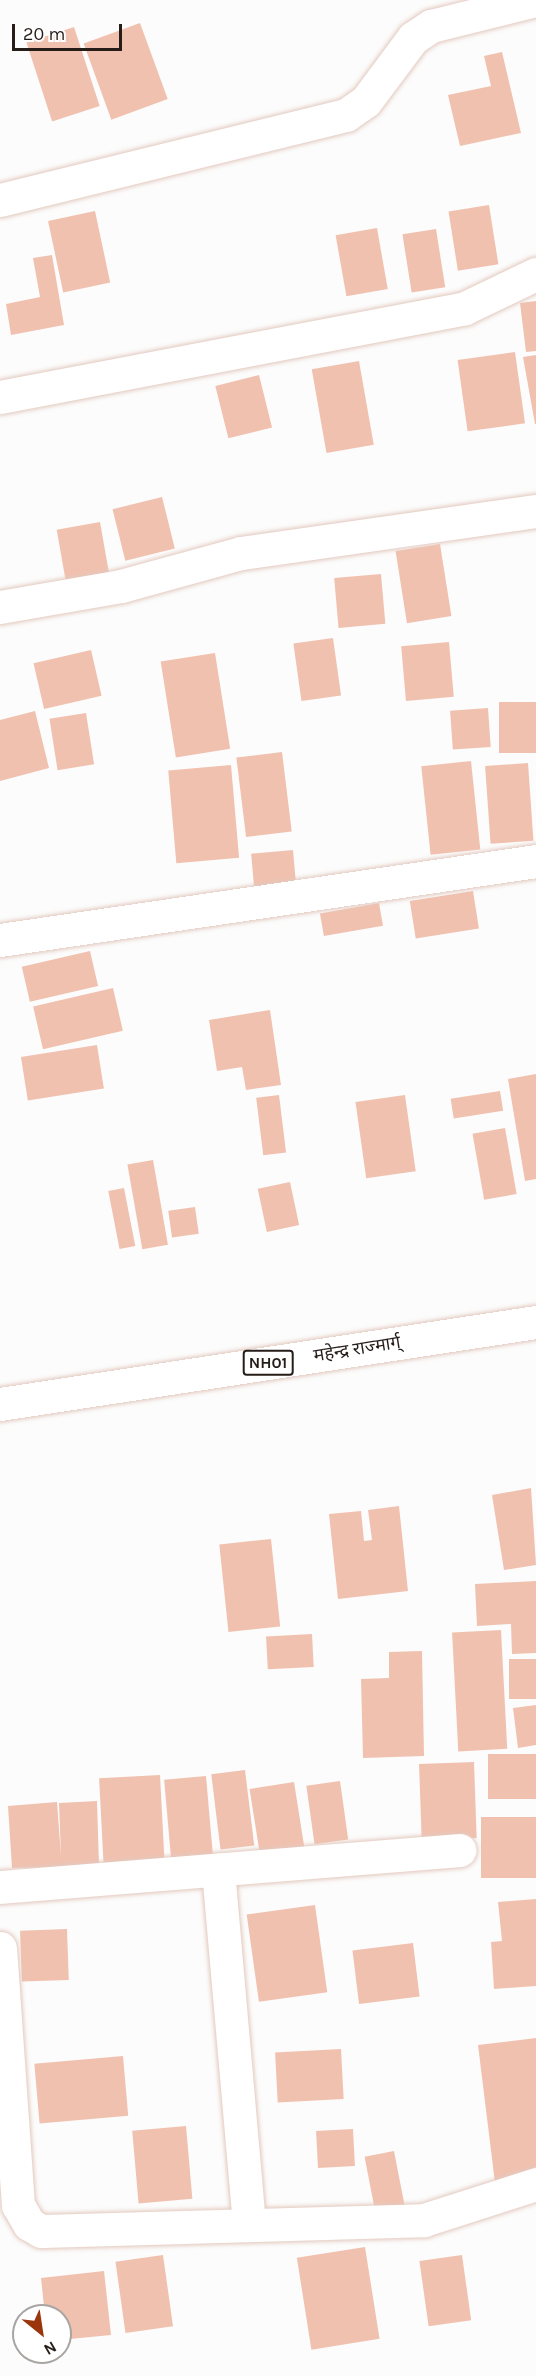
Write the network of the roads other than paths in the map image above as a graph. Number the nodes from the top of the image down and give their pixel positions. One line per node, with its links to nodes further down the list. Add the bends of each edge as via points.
1 (536, 0): 2 (main road, via 431,26 413,38 366,101 346,115)
2 (0, 200)
3 (536, 274): 4 (main road, via 519,278 465,308)
4 (0, 397)
5 (536, 511): 6 (main road, via 241,553 121,586)
6 (0, 607)
7 (536, 861): 8 (main road)
8 (0, 940)
9 (536, 1322): 10 (main road, महेन्द्र राज्मार्ग् / NH01)
10 (0, 1404)
11 (460, 1850): 12 (main road)
12 (218, 1870): 13 (main road); 16 (main road)
13 (0, 1887)
14 (0, 1948): 16 (main road, via 18,2205 29,2224 41,2231)
15 (536, 2184): 16 (main road, via 424,2220)
16 (249, 2225)

